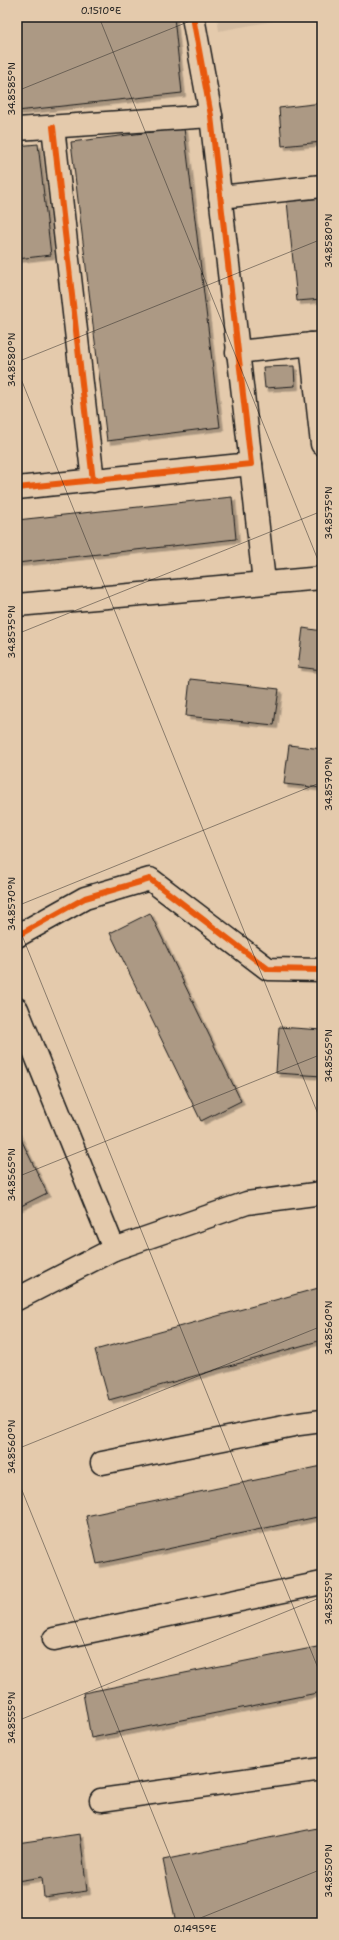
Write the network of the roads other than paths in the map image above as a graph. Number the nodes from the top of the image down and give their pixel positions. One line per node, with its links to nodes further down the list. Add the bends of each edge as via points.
1 (193, 17): 2 (street)
2 (211, 116): 3 (street); 6 (street)
3 (53, 127): 4 (street); 11 (street)
4 (17, 129)
5 (322, 186): 6 (street)
6 (220, 197): 8 (street)
7 (316, 344): 8 (street); 9 (street)
8 (237, 352): 10 (street)
9 (322, 444)
10 (251, 464): 11 (street); 14 (street)
11 (94, 481): 12 (street)
12 (17, 488)
13 (322, 578): 14 (street)
14 (264, 582): 15 (street)
15 (17, 605)
16 (17, 936): 17 (street, via 85,898 150,879 268,969)
17 (322, 970)
18 (17, 1009): 20 (street)
19 (322, 1193): 20 (street, via 247,1204)
20 (114, 1249): 21 (street)
21 (17, 1299)
22 (322, 1420): 23 (street)
23 (102, 1463)
24 (322, 1583): 25 (street)
25 (54, 1639)
26 (322, 1769): 27 (street)
27 (101, 1800)

